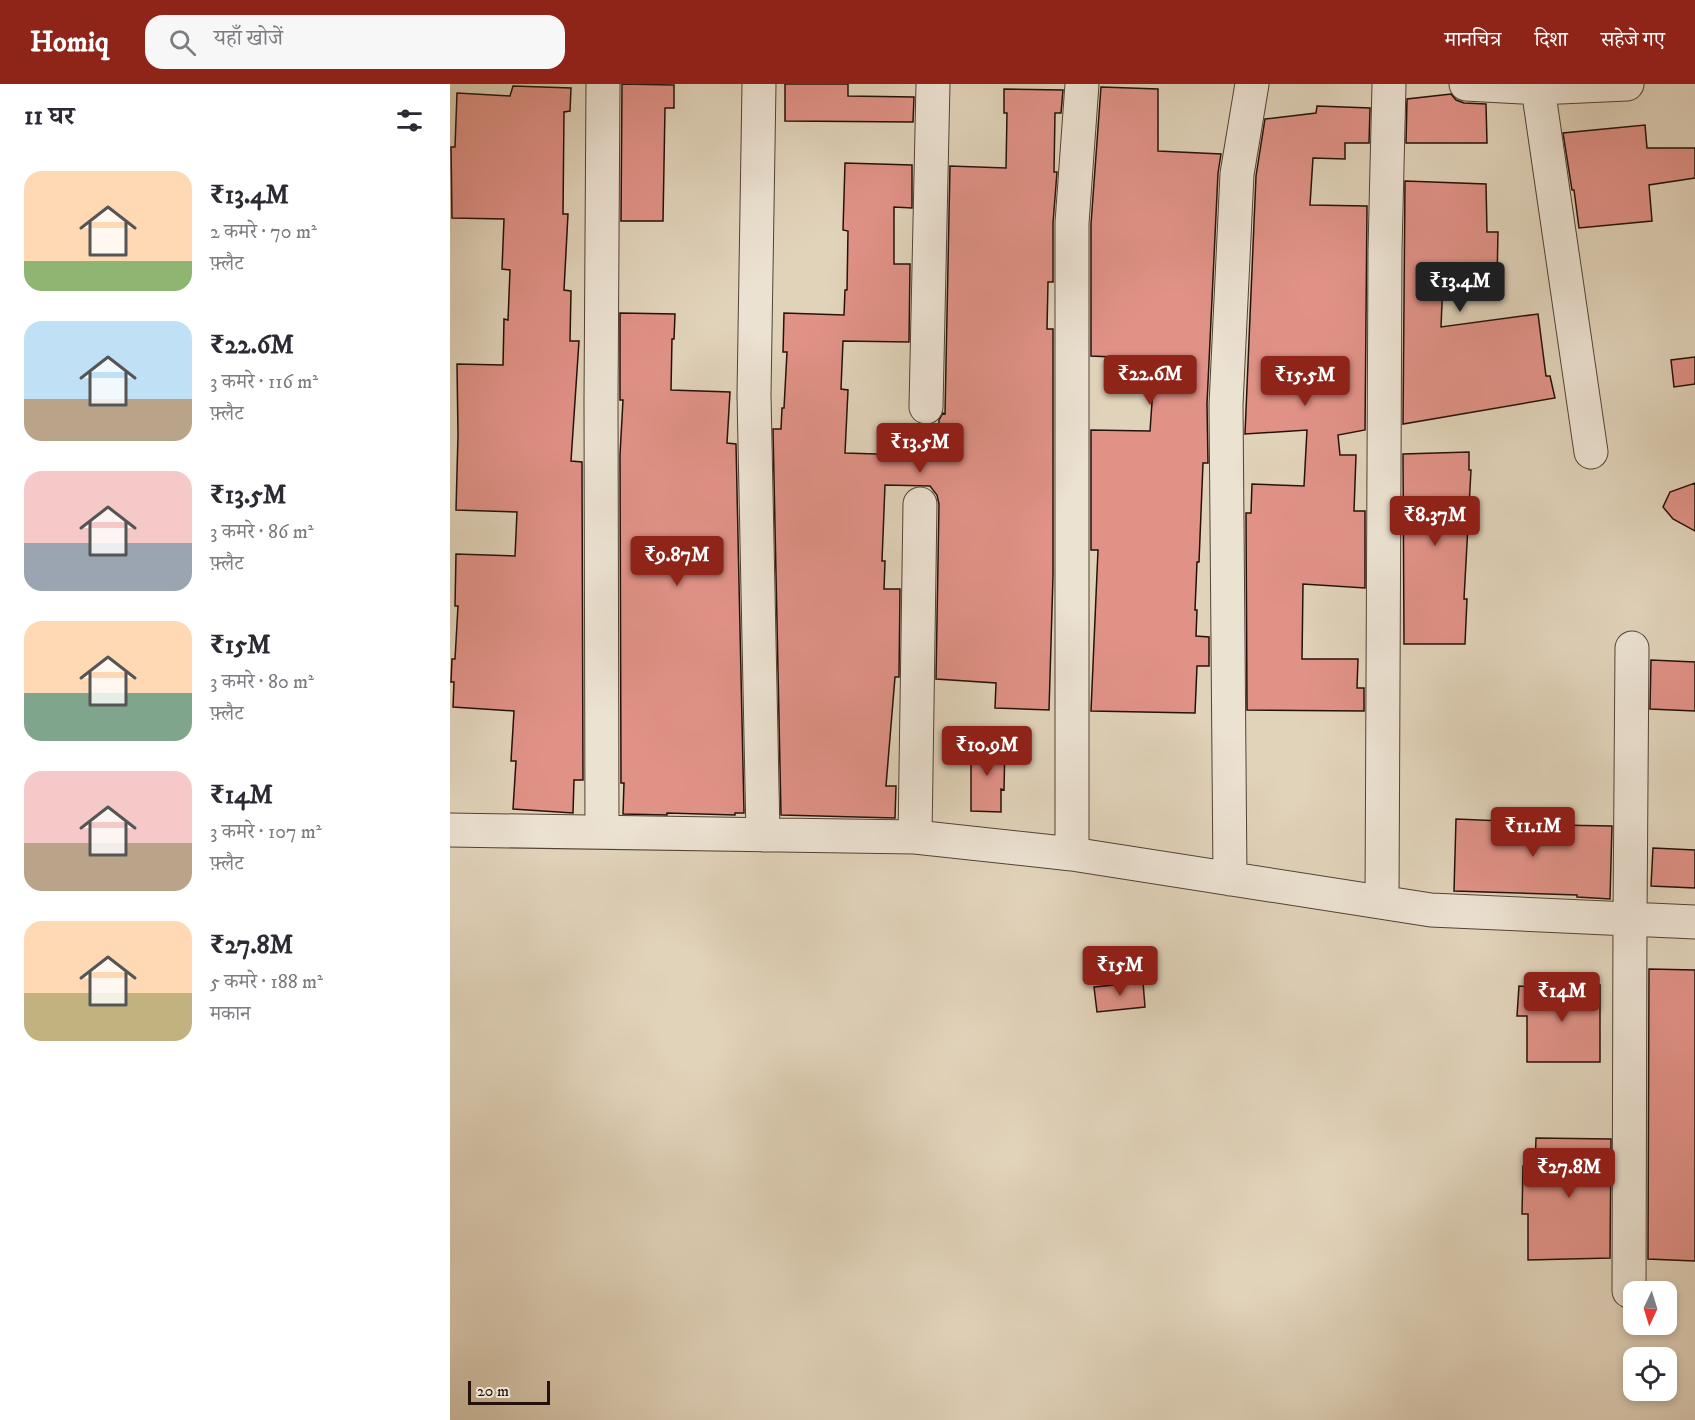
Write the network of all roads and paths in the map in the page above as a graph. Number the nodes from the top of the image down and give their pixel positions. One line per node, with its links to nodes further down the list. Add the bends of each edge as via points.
1 (603, 84): 15 (street)
2 (759, 84): 16 (street, via 754,395)
3 (933, 84): 10 (street)
4 (1082, 84): 18 (street, via 1072,223)
5 (1252, 84): 19 (street, via 1237,174 1226,405)
6 (1389, 84): 20 (street)
7 (1466, 84): 9 (street)
8 (1608, 85): 9 (street)
9 (1538, 88): 11 (street)
10 (926, 407)
11 (1591, 452)
12 (920, 504): 17 (street)
13 (1632, 648): 21 (street)
14 (450, 830): 15 (street)
15 (602, 832): 16 (street)
16 (763, 835): 17 (street)
17 (915, 837): 18 (street)
18 (1072, 854): 19 (street)
19 (1230, 879): 20 (street)
20 (1382, 902): 21 (street, via 1431,910)
21 (1630, 918): 22 (street); 23 (street)
22 (1695, 922)
23 (1629, 1281)

